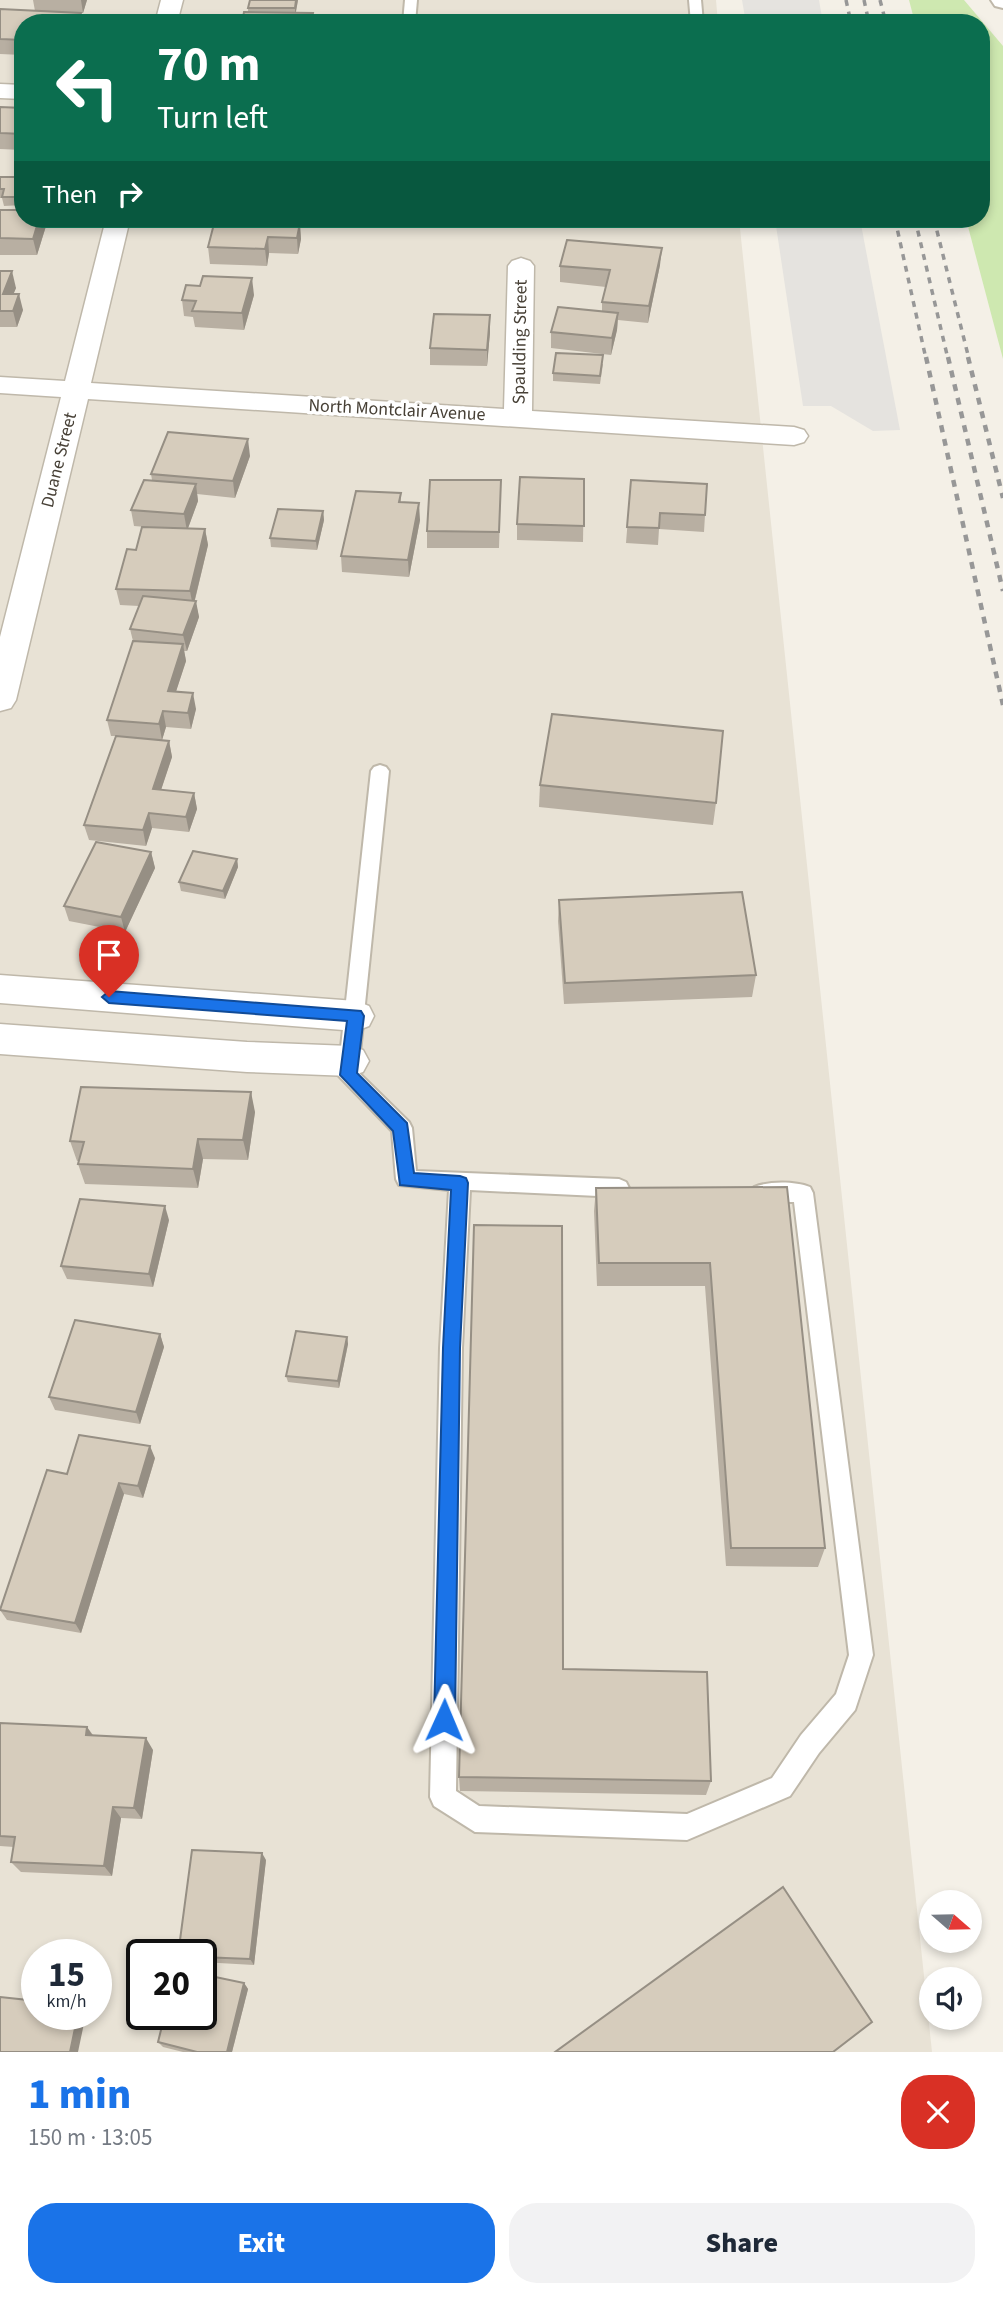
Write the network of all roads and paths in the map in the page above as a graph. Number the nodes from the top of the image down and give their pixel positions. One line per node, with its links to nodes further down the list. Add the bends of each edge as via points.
1 (116, 228): 4 (street, Duane Street)
2 (522, 266): 5 (street, Spaulding Street)
3 (0, 385): 4 (street, North Montclair Avenue)
4 (76, 391): 5 (street, North Montclair Avenue); 7 (street, Duane Street)
5 (518, 417): 6 (street, North Montclair Avenue)
6 (794, 436)
7 (0, 700)
8 (380, 771): 10 (lane)
9 (0, 989): 10 (street)
10 (356, 1016): 12 (lane)
11 (0, 1039): 12 (street)
12 (350, 1060): 13 (lane, via 348,1075 401,1128 406,1180)
13 (460, 1183): 14 (lane); 15 (lane, via 443,1797 475,1819 687,1827 781,1787 846,1701 861,1655 803,1193)
14 (634, 1189)
15 (747, 1193)

